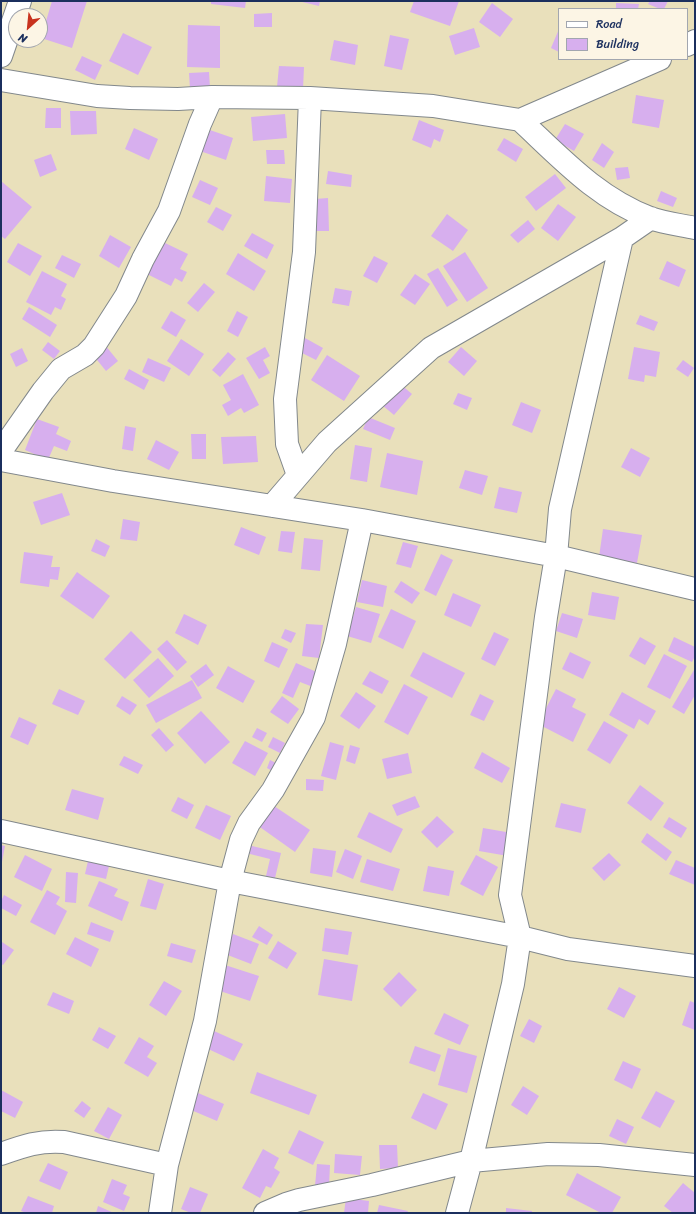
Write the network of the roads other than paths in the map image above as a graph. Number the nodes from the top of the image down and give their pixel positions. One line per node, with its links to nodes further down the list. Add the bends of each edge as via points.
1 (20, 1): 2 (street)
2 (1, 56)
3 (658, 60): 7 (street)
4 (1, 80): 5 (street, via 97,96 178,99)
5 (212, 97): 6 (street); 11 (street, via 169,211 126,296 94,346 86,355 56,374)
6 (310, 98): 7 (street, via 434,106); 13 (street, via 304,252 285,399 287,444)
7 (520, 120): 8 (street, via 600,193)
8 (651, 218): 9 (street); 10 (street)
9 (695, 228)
10 (622, 238): 13 (street, via 431,348 337,432); 16 (street, via 560,509)
11 (1, 452)
12 (1, 460): 14 (street)
13 (298, 475): 14 (street)
14 (272, 506): 15 (street)
15 (362, 520): 16 (street); 19 (street, via 335,644 314,717 273,790 249,823 241,840)
16 (556, 556): 17 (street); 20 (street, via 510,896)
17 (695, 589)
18 (1, 830): 19 (street)
19 (230, 881): 20 (street); 24 (street, via 205,1021)
20 (520, 937): 21 (street, via 568,949); 23 (street, via 513,984)
21 (695, 966)
22 (1, 1154): 24 (street, via 33,1143 51,1141)
23 (470, 1161): 25 (street, via 548,1154 599,1154); 27 (street, via 299,1200); 28 (street)
24 (167, 1165): 26 (street)
25 (695, 1165)
26 (160, 1213)
27 (265, 1213)
28 (457, 1213)

